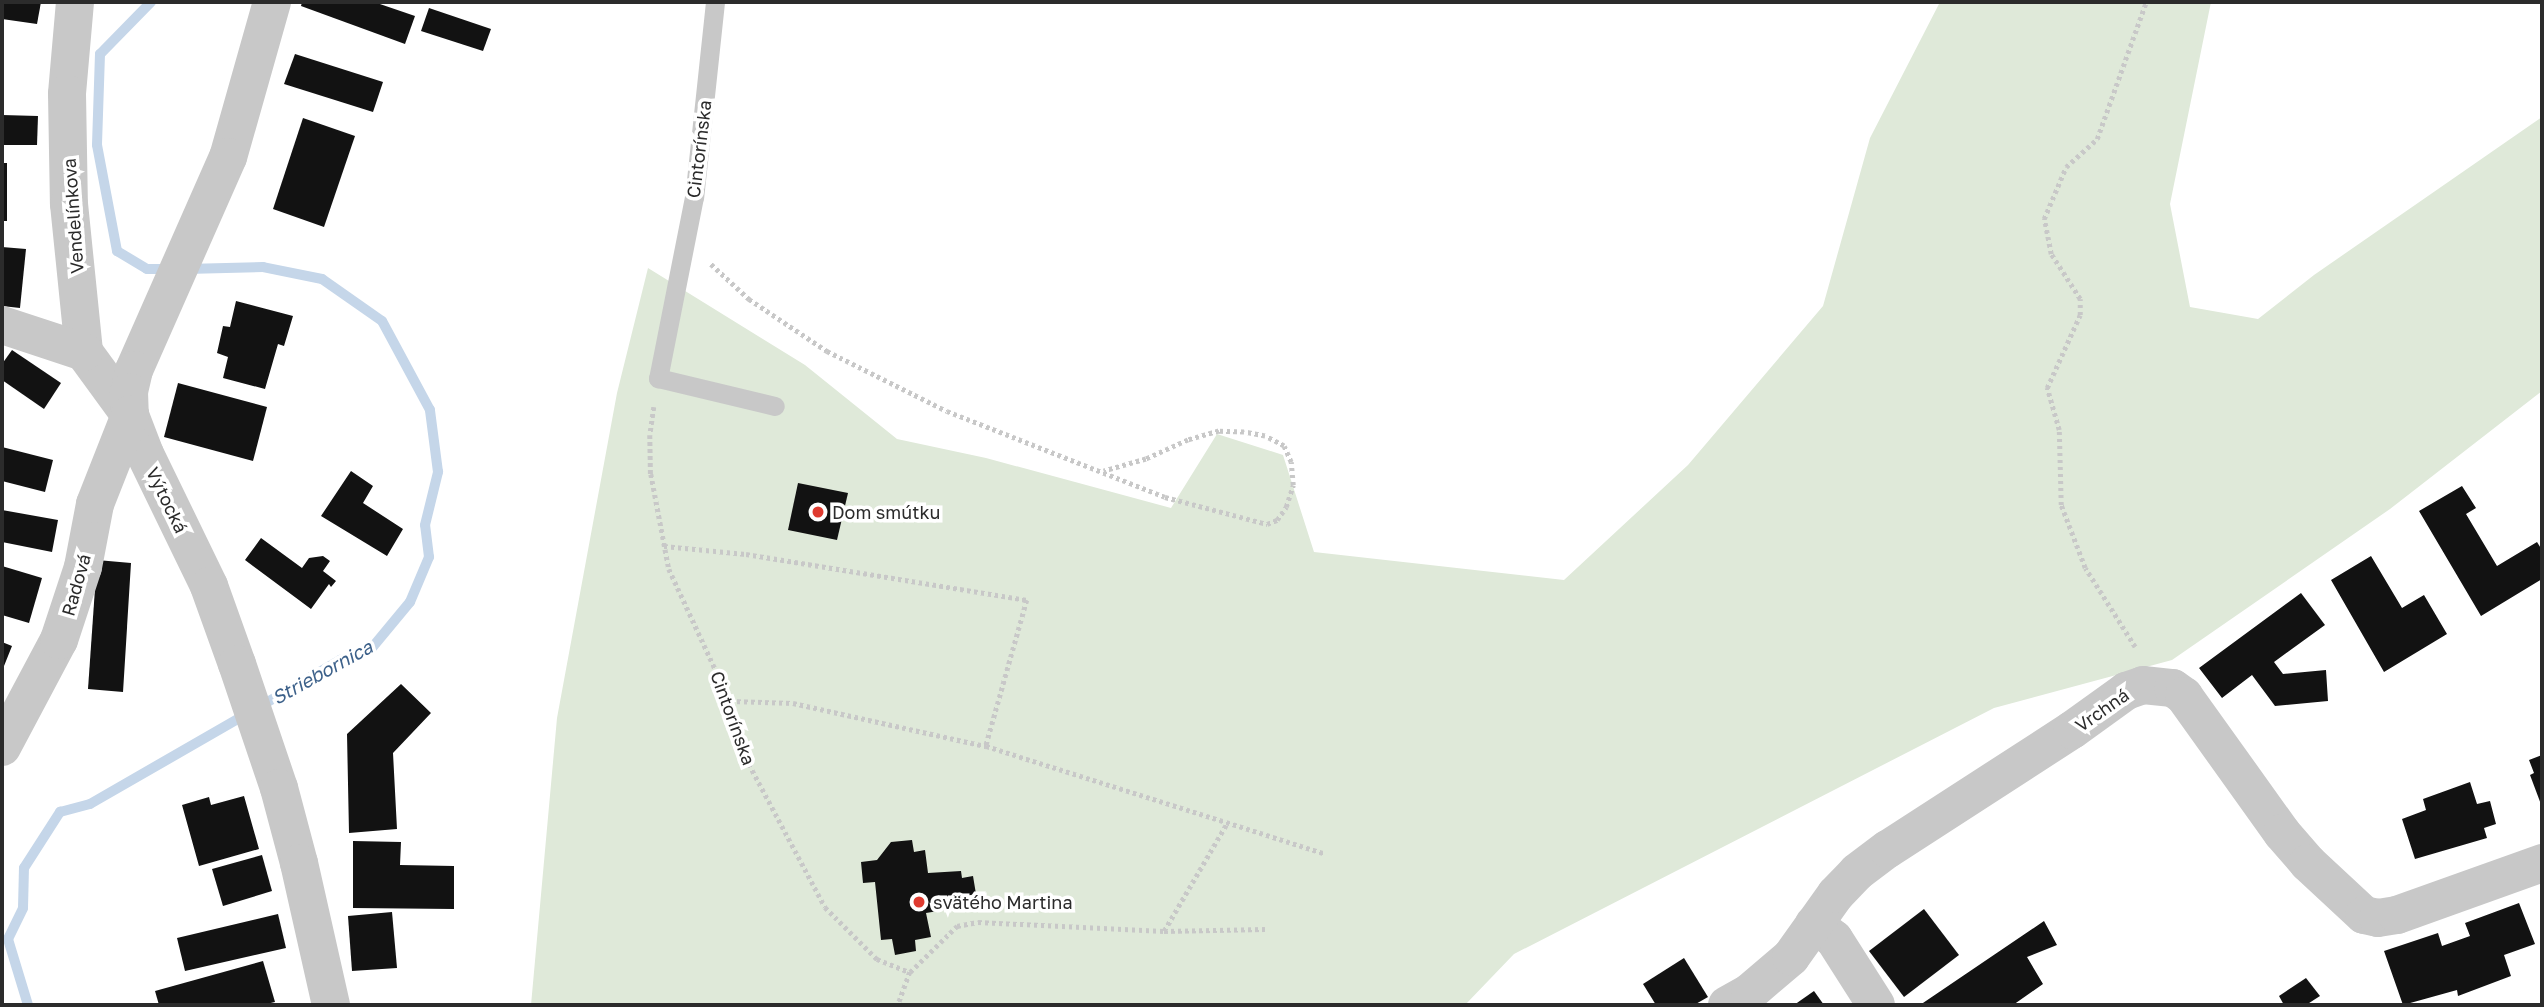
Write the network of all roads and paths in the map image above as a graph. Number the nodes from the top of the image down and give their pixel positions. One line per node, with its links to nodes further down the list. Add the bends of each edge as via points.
1 (75, 2): 7 (street, Vendelínkova, via 68,94 69,204)
2 (272, 2): 10 (street, Výtocká, via 228,157 134,370)
3 (715, 2): 5 (lane, Cintorínska)
4 (2146, 2): 13 (path, via 2097,139 2066,167 2044,219 2051,254 2080,299 2080,315 2047,388 2059,430 2061,505 2085,568)
5 (690, 224): 8 (lane, Cintorínska); 11 (path, via 700,253 739,290 827,351 947,411)
6 (2, 325): 7 (street)
7 (84, 352): 10 (street)
8 (658, 378): 9 (lane); 12 (path, Cintorínska, via 650,435)
9 (775, 406)
10 (130, 415): 16 (street, Radová, via 96,504 83,567 59,640); 24 (street, Výtocká, via 209,586 263,743 299,863)
11 (1104, 471): 11 (path, via 1164,497 1267,524 1286,506 1293,485 1284,446 1244,432 1219,431)
12 (664, 545): 14 (path, Cintorínska, via 669,569); 15 (path, via 747,554 1027,600)
13 (2158, 684): 19 (street, via 2184,696 2281,833 2364,915 2398,915); 20 (street, Vrchná, via 2126,691 1888,849 1857,872)
14 (730, 701): 15 (path, via 793,703); 23 (path, Cintorínska, via 750,764 825,907 877,959)
15 (986, 746): 17 (path)
16 (2, 747)
17 (1227, 822): 18 (path); 22 (path)
18 (1323, 853)
19 (2542, 863)
20 (1814, 925): 26 (street, Vrchná, via 1791,957); 27 (street, via 1833,939)
21 (1265, 929): 22 (path)
22 (1164, 931): 23 (path, via 978,922 957,926)
23 (910, 972): 25 (path)
24 (331, 1005)
25 (898, 1005)
26 (1727, 1005)
27 (1876, 1005)

